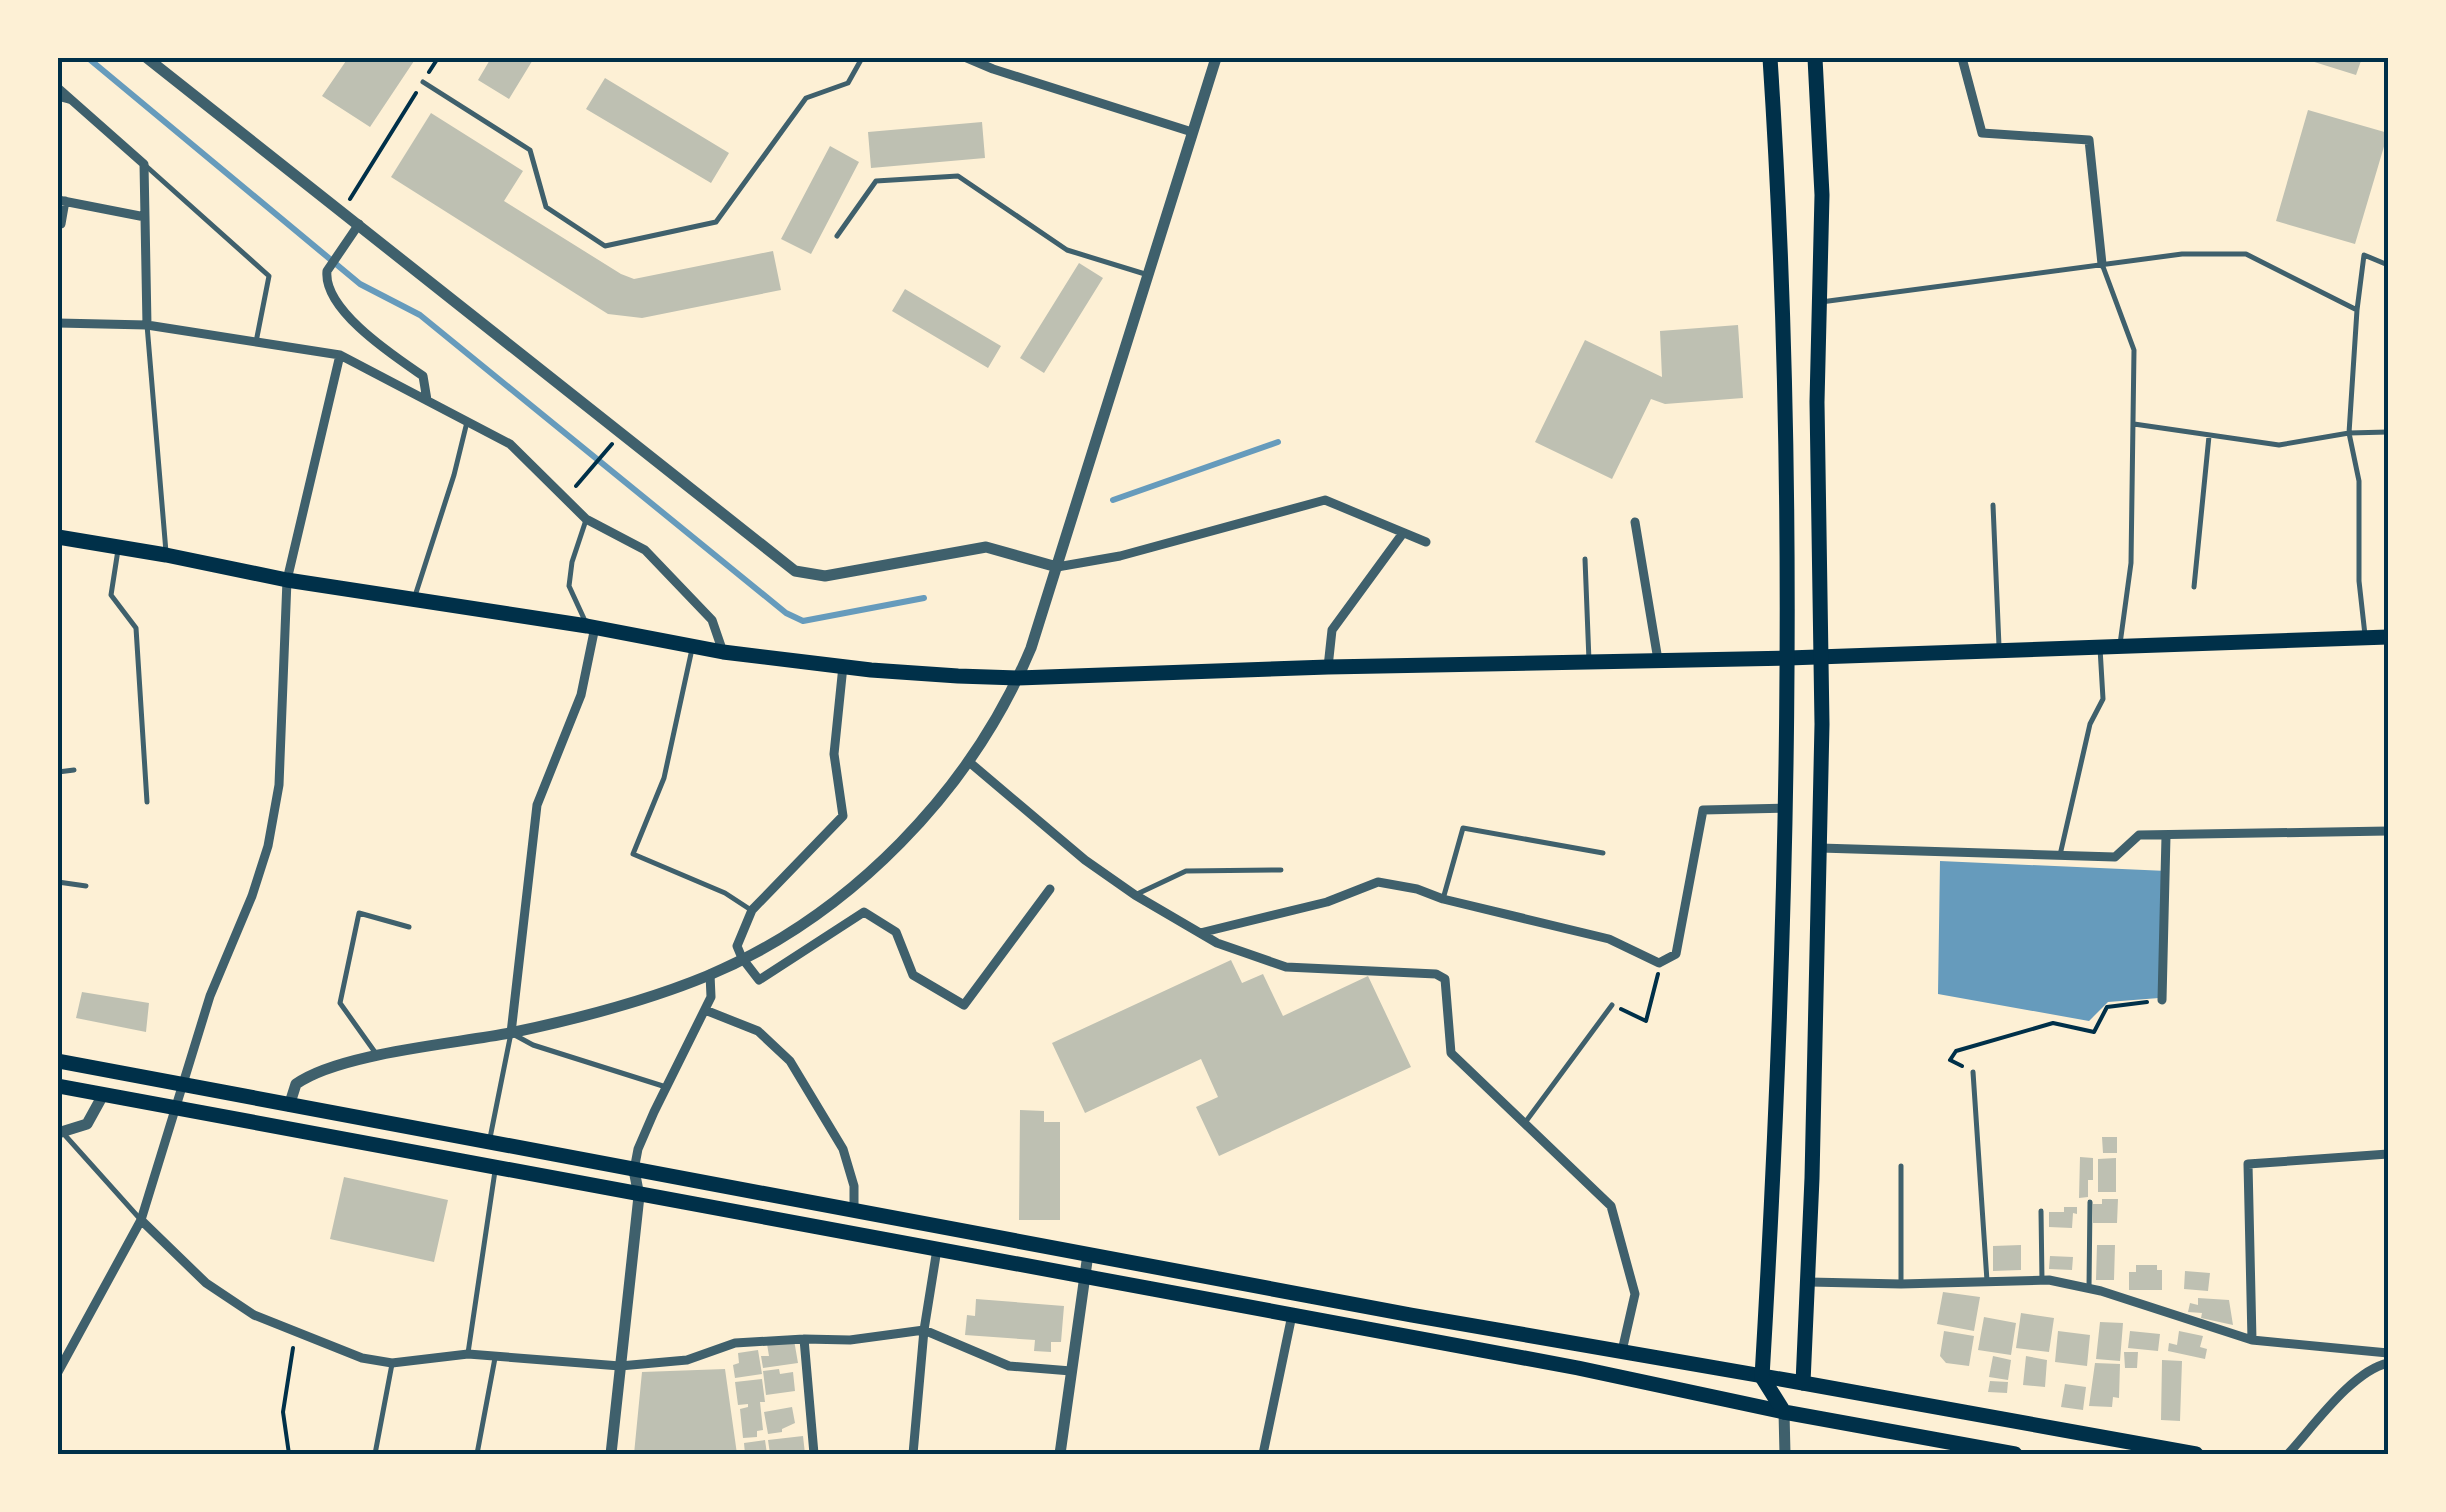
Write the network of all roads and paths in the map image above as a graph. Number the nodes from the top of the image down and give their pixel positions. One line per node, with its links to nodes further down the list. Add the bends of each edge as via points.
1 (147, 58): 16 (street)
2 (438, 58): 9 (path)
3 (862, 58): 9 (lane, via 848,83 806,98 716,222 606,246 546,207 530,150)
4 (967, 58): 13 (street)
5 (1216, 58): 13 (street)
6 (1770, 58): 60 (main road)
7 (1815, 58): 24 (main road)
8 (1962, 58): 21 (street, via 1982,133 2089,140)
9 (423, 82): 16 (path)
10 (58, 88): 12 (street)
11 (58, 98): 12 (lane)
12 (72, 102): 14 (street)
13 (1192, 132): 23 (street)
14 (144, 164): 17 (street); 28 (lane, via 269,276)
15 (61, 200): 17 (street); 18 (street)
16 (342, 212): 19 (street)
17 (145, 217): 27 (street)
18 (61, 224)
19 (359, 224): 30 (street, via 327,271 330,293 376,345 423,376); 47 (street, via 795,570 825,576 986,547)
20 (836, 236): 23 (lane, via 876,180 958,176 1067,250)
21 (2102, 264): 24 (lane); 25 (lane, via 2246,254); 32 (lane, via 2134,350)
22 (2388, 264): 25 (lane, via 2364,254)
23 (1148, 274): 47 (street)
24 (1820, 303): 59 (main road)
25 (2356, 310): 33 (lane)
26 (58, 323): 27 (street)
27 (147, 326): 28 (street); 45 (lane)
28 (256, 342): 29 (street)
29 (340, 355): 30 (street); 48 (street)
30 (426, 400): 31 (street)
31 (466, 422): 39 (street, via 510,444); 50 (lane)
32 (2133, 424): 35 (lane); 55 (lane, via 2131,564)
33 (2349, 432): 34 (lane); 35 (lane, via 2279,444); 53 (lane, via 2359,482)
34 (2388, 432)
35 (2210, 434): 49 (lane)
36 (606, 452): 37 (path)
37 (589, 472)
38 (1993, 506): 57 (lane)
39 (586, 520): 51 (lane, via 569,586); 58 (street, via 645,550 712,620)
40 (1635, 522): 61 (street)
41 (1403, 533): 43 (street); 47 (street, via 1324,500 1120,556); 64 (street, via 1332,630)
42 (58, 538): 44 (main road)
43 (1426, 542)
44 (119, 547): 45 (main road); 69 (lane, via 111,596 136,628)
45 (166, 555): 48 (main road)
46 (1585, 559): 62 (lane)
47 (1057, 566): 65 (street)
48 (287, 580): 50 (main road); 96 (street, via 275,816)
49 (2194, 587)
50 (414, 600): 51 (main road)
51 (591, 626): 56 (main road); 91 (street, via 581,695 537,805)
52 (2388, 637): 53 (main road)
53 (2365, 638): 55 (main road)
54 (2100, 644): 55 (main road); 57 (main road); 75 (lane, via 2103,700 2090,724)
55 (2120, 644)
56 (692, 646): 58 (main road); 82 (lane, via 664,778 633,854)
57 (1999, 648): 59 (main road)
58 (723, 652): 63 (main road)
59 (1821, 655): 60 (main road); 73 (main road)
60 (1788, 658): 61 (main road); 70 (main road)
61 (1658, 660): 62 (main road)
62 (1589, 662): 64 (main road)
63 (843, 666): 65 (main road); 82 (street, via 834,754 843,816)
64 (1328, 667): 65 (main road)
65 (1018, 678): 66 (street)
66 (968, 761): 80 (street); 85 (street, via 855,884)
67 (74, 770): 68 (lane)
68 (58, 772)
69 (146, 802)
70 (1787, 808): 86 (street, via 1703,810 1676,954); 135 (main road)
71 (2388, 831): 72 (street)
72 (2166, 836): 75 (street, via 2139,836 2115,857); 88 (street)
73 (1820, 848): 75 (street); 118 (main road)
74 (1603, 854): 81 (lane, via 1463,828)
75 (2060, 857)
76 (1282, 870): 80 (lane, via 1186,872)
77 (58, 882): 78 (lane)
78 (86, 886)
79 (1050, 890): 85 (street, via 964,1006 913,975 896,932 864,912 759,980)
80 (1134, 895): 84 (street)
81 (1443, 899): 84 (street, via 1378,882 1328,902); 86 (street, via 1609,940)
82 (752, 910): 85 (street, via 737,946)
83 (409, 927): 92 (lane, via 359,913 340,1003)
84 (1200, 933): 101 (street, via 1286,967 1445,979 1451,1053)
85 (742, 958): 87 (street)
86 (1660, 963): 89 (path, via 1646,1021)
87 (710, 974): 90 (street); 91 (street, via 632,1003)
88 (2162, 1000): 94 (path, via 2108,1007 2094,1032 2052,1024 1956,1051 1950,1060)
89 (1612, 1005): 101 (lane)
90 (705, 1010): 97 (street); 110 (street, via 758,1031 790,1061 843,1149)
91 (512, 1033): 92 (street); 97 (lane); 103 (lane)
92 (378, 1056): 99 (street, via 304,1079)
93 (58, 1061): 96 (main road)
94 (1973, 1072): 117 (lane)
95 (58, 1086): 98 (main road)
96 (181, 1086): 99 (main road); 100 (street)
97 (666, 1086): 107 (street)
98 (103, 1095): 100 (main road); 102 (street, via 88,1124)
99 (289, 1106): 103 (main road)
100 (177, 1108): 106 (main road); 112 (street)
101 (1524, 1124): 126 (street, via 1611,1206 1636,1294)
102 (60, 1132): 112 (lane)
103 (490, 1141): 107 (main road)
104 (2388, 1154): 125 (street, via 2248,1164)
105 (1900, 1166): 119 (lane)
106 (495, 1168): 108 (main road); 128 (lane)
107 (634, 1170): 108 (street); 110 (main road)
108 (639, 1196): 113 (main road); 132 (street)
109 (2090, 1202): 120 (lane)
110 (854, 1210): 114 (main road)
111 (2041, 1211): 116 (lane)
112 (141, 1220): 123 (street, via 206,1283); 134 (street)
113 (937, 1248): 115 (main road); 122 (street)
114 (1088, 1254): 115 (street); 126 (main road)
115 (1084, 1274): 121 (main road); 133 (street)
116 (2042, 1280): 117 (street); 120 (street)
117 (1987, 1281): 119 (street)
118 (1809, 1282): 119 (street); 136 (main road)
119 (1900, 1284)
120 (2088, 1288): 125 (street)
121 (1292, 1314): 137 (main road); 145 (street)
122 (924, 1330): 124 (street, via 850,1340); 133 (street, via 1008,1366); 143 (street)
123 (296, 1334): 130 (street); 138 (path, via 282,1412)
124 (804, 1338): 132 (street, via 735,1343 688,1360); 142 (street)
125 (2252, 1340): 127 (street)
126 (1622, 1352): 135 (main road)
127 (2388, 1353)
128 (468, 1354): 129 (street); 130 (street)
129 (495, 1358): 132 (street); 140 (lane)
130 (392, 1363): 139 (lane)
131 (2388, 1364): 149 (street, via 2350,1386)
132 (620, 1366): 141 (street)
133 (1071, 1371): 144 (street)
134 (58, 1372)
135 (1762, 1377): 136 (main road); 137 (main road)
136 (1803, 1384): 137 (main road); 148 (main road)
137 (1784, 1412): 146 (street); 147 (main road)
138 (290, 1454)
139 (375, 1454)
140 (477, 1454)
141 (612, 1454)
142 (814, 1454)
143 (912, 1454)
144 (1060, 1454)
145 (1263, 1454)
146 (1784, 1454)
147 (2015, 1454)
148 (2196, 1454)
149 (2288, 1454)

